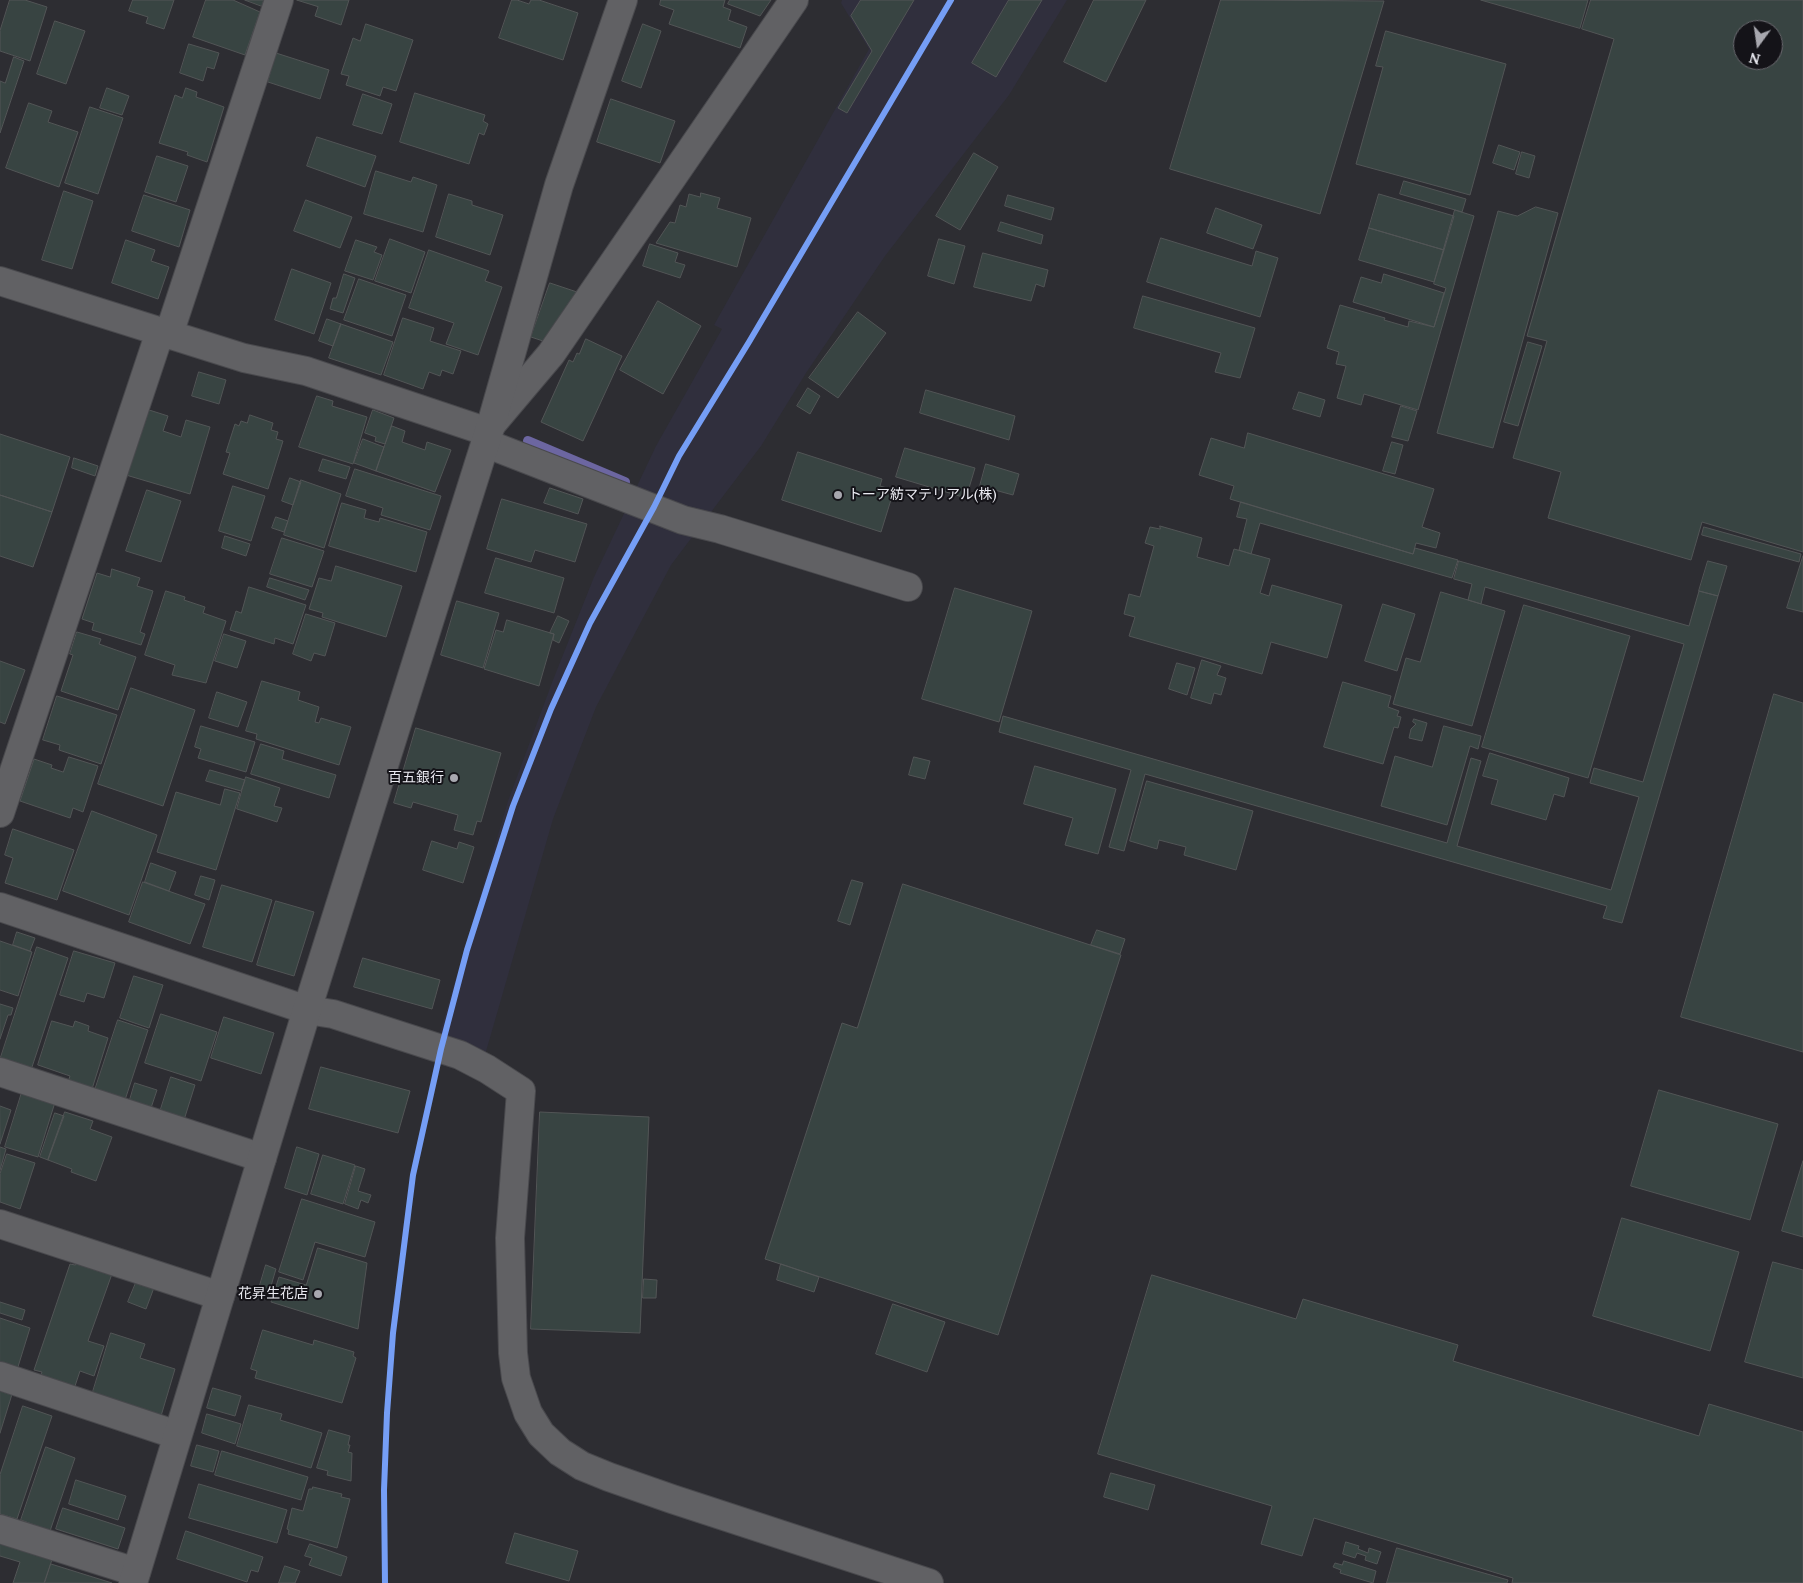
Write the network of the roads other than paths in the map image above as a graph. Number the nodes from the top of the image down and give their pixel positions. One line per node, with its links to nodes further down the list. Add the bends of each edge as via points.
1 (279, 0): 5 (street)
2 (624, 0): 6 (street, via 559,186)
3 (794, 0): 6 (street, via 551,354)
4 (0, 281): 5 (street)
5 (164, 333): 6 (street, via 244,358 306,371); 8 (street)
6 (488, 433): 7 (street, via 683,520); 10 (street)
7 (908, 587)
8 (0, 813)
9 (0, 907): 10 (street)
10 (307, 1010): 12 (street); 19 (street, via 333,1014 460,1055 521,1091 510,1238 513,1353 516,1378 528,1413 541,1434 560,1452 582,1466 627,1484)
11 (0, 1072): 12 (street)
12 (262, 1158): 14 (street)
13 (0, 1224): 14 (street)
14 (220, 1296): 16 (street)
15 (0, 1376): 16 (street)
16 (177, 1435): 18 (street)
17 (0, 1528): 18 (street)
18 (134, 1577)
19 (928, 1583)

